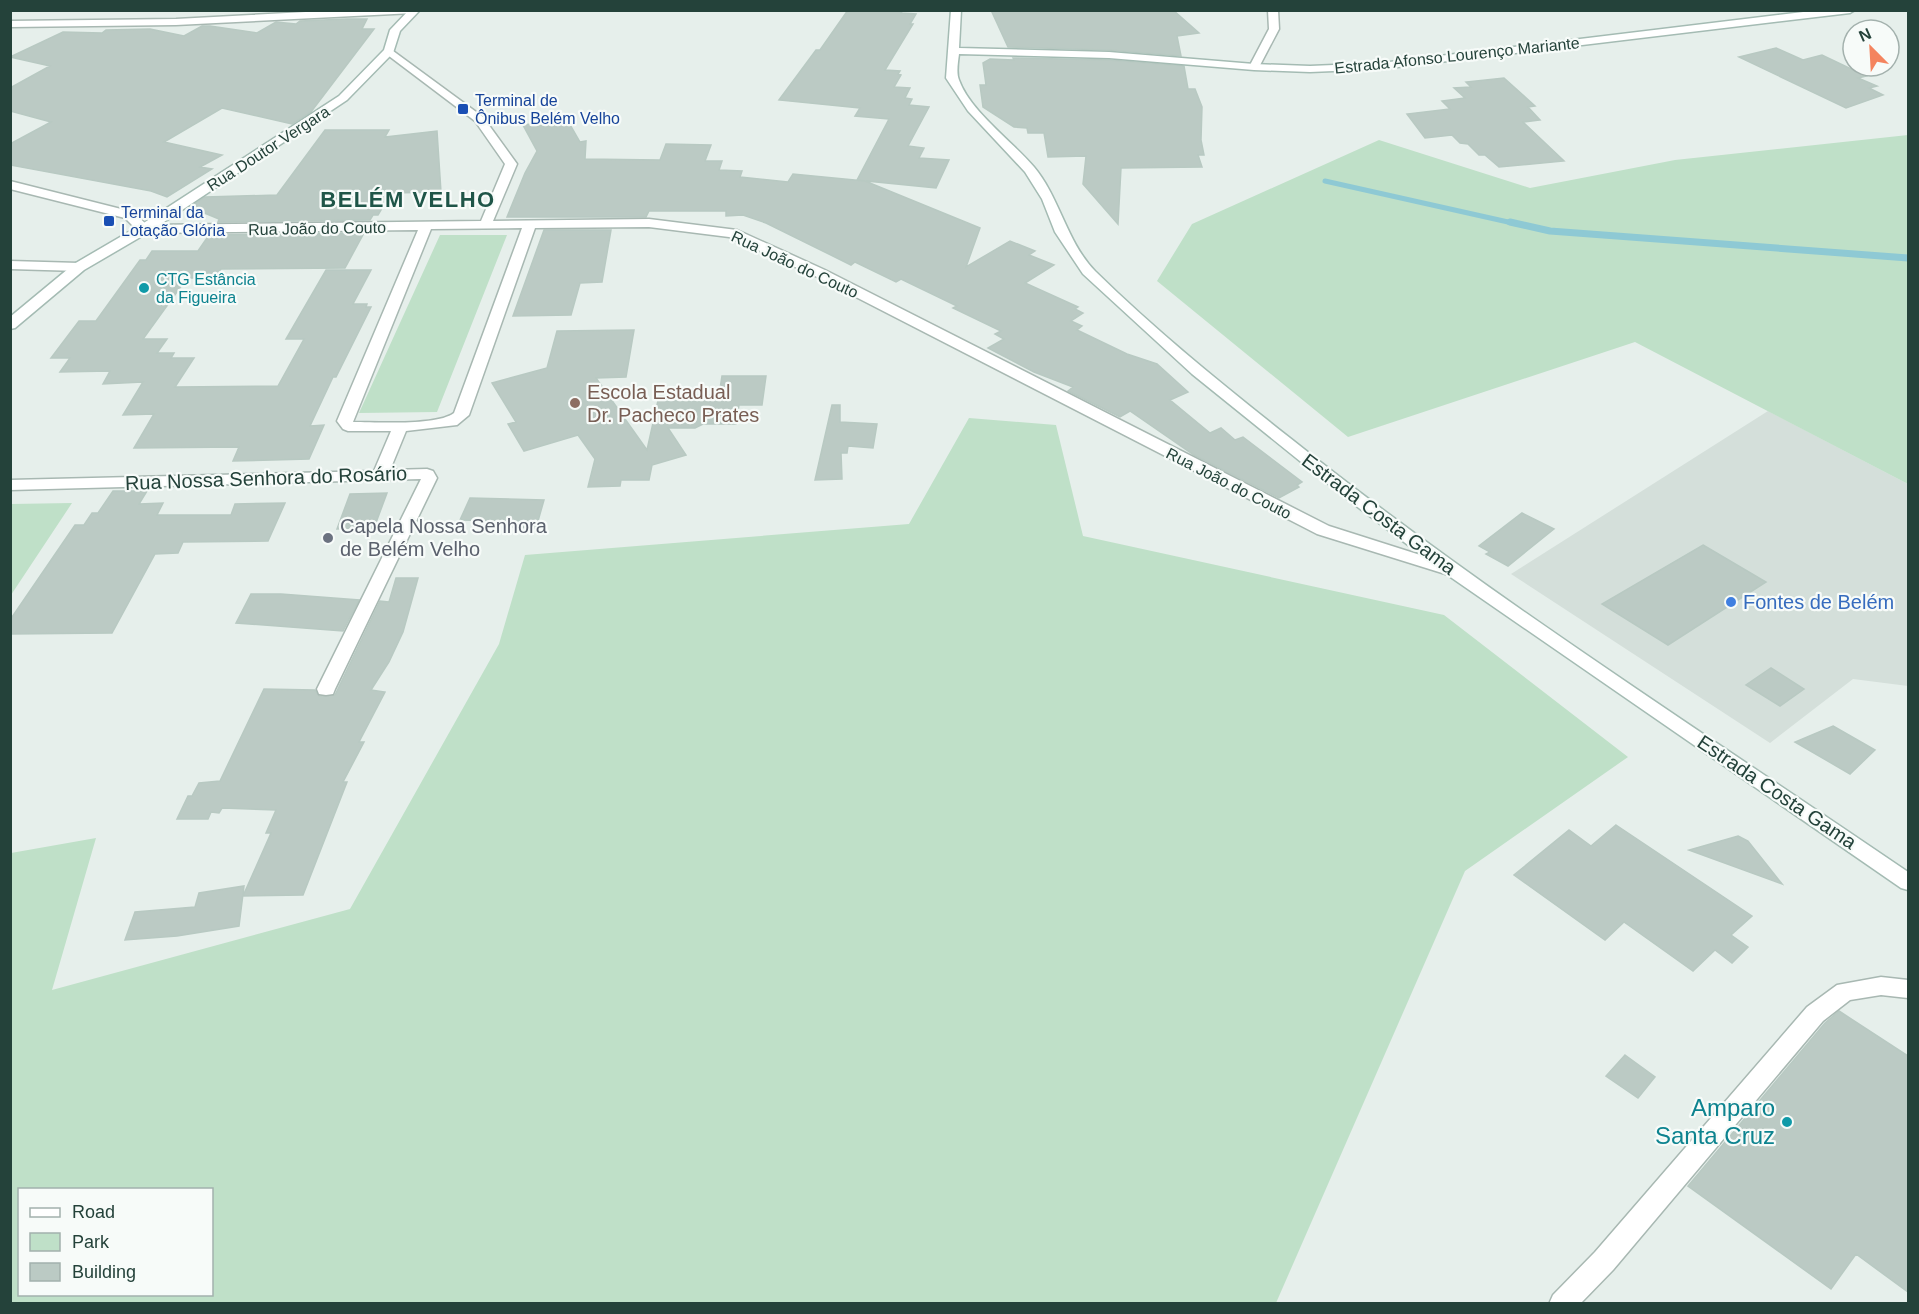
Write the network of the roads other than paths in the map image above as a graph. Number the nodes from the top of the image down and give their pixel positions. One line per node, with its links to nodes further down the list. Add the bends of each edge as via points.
1 (956, 10): 7 (street, Estrada Costa Gama)
2 (1273, 10): 8 (street, via 1274,29)
3 (1851, 10): 8 (street, Estrada Afonso Lourenço Mariante, via 1381,66)
4 (414, 11): 5 (street, via 176,22); 6 (street, Rua Doutor Vergara, via 395,30)
5 (10, 24)
6 (389, 51): 10 (street, via 479,119 512,164); 13 (street, Rua Doutor Vergara, via 343,98)
7 (954, 51): 8 (street, Estrada Afonso Lourenço Mariante, via 1109,55); 20 (street, Estrada Costa Gama, via 952,78 972,109 1030,170 1048,199 1061,232 1088,271 1197,371)
8 (1254, 67)
9 (10, 185): 13 (street, via 129,215)
10 (485, 226): 11 (street, Rua João do Couto); 12 (street, Rua João do Couto)
11 (529, 226): 17 (street, via 461,416 452,422); 20 (street, Rua João do Couto, via 649,223 732,232 820,273 1323,530)
12 (426, 227): 13 (street, Rua João do Couto); 17 (street, via 345,421 348,426)
13 (144, 230): 15 (street, Rua Doutor Vergara)
14 (10, 265): 15 (street)
15 (79, 267): 16 (street, Rua Doutor Vergara)
16 (11, 324)
17 (400, 427): 18 (street)
18 (380, 475): 19 (street, Rua Nossa Senhora do Rosário); 21 (street, Rua Nossa Senhora do Rosário, via 420,473 429,478)
19 (10, 485)
20 (1455, 572): 22 (street, Estrada Costa Gama)
21 (326, 689)
22 (1908, 882)
23 (1908, 989): 24 (street, via 1881,986 1845,992 1815,1014 1619,1244)
24 (1562, 1304)

